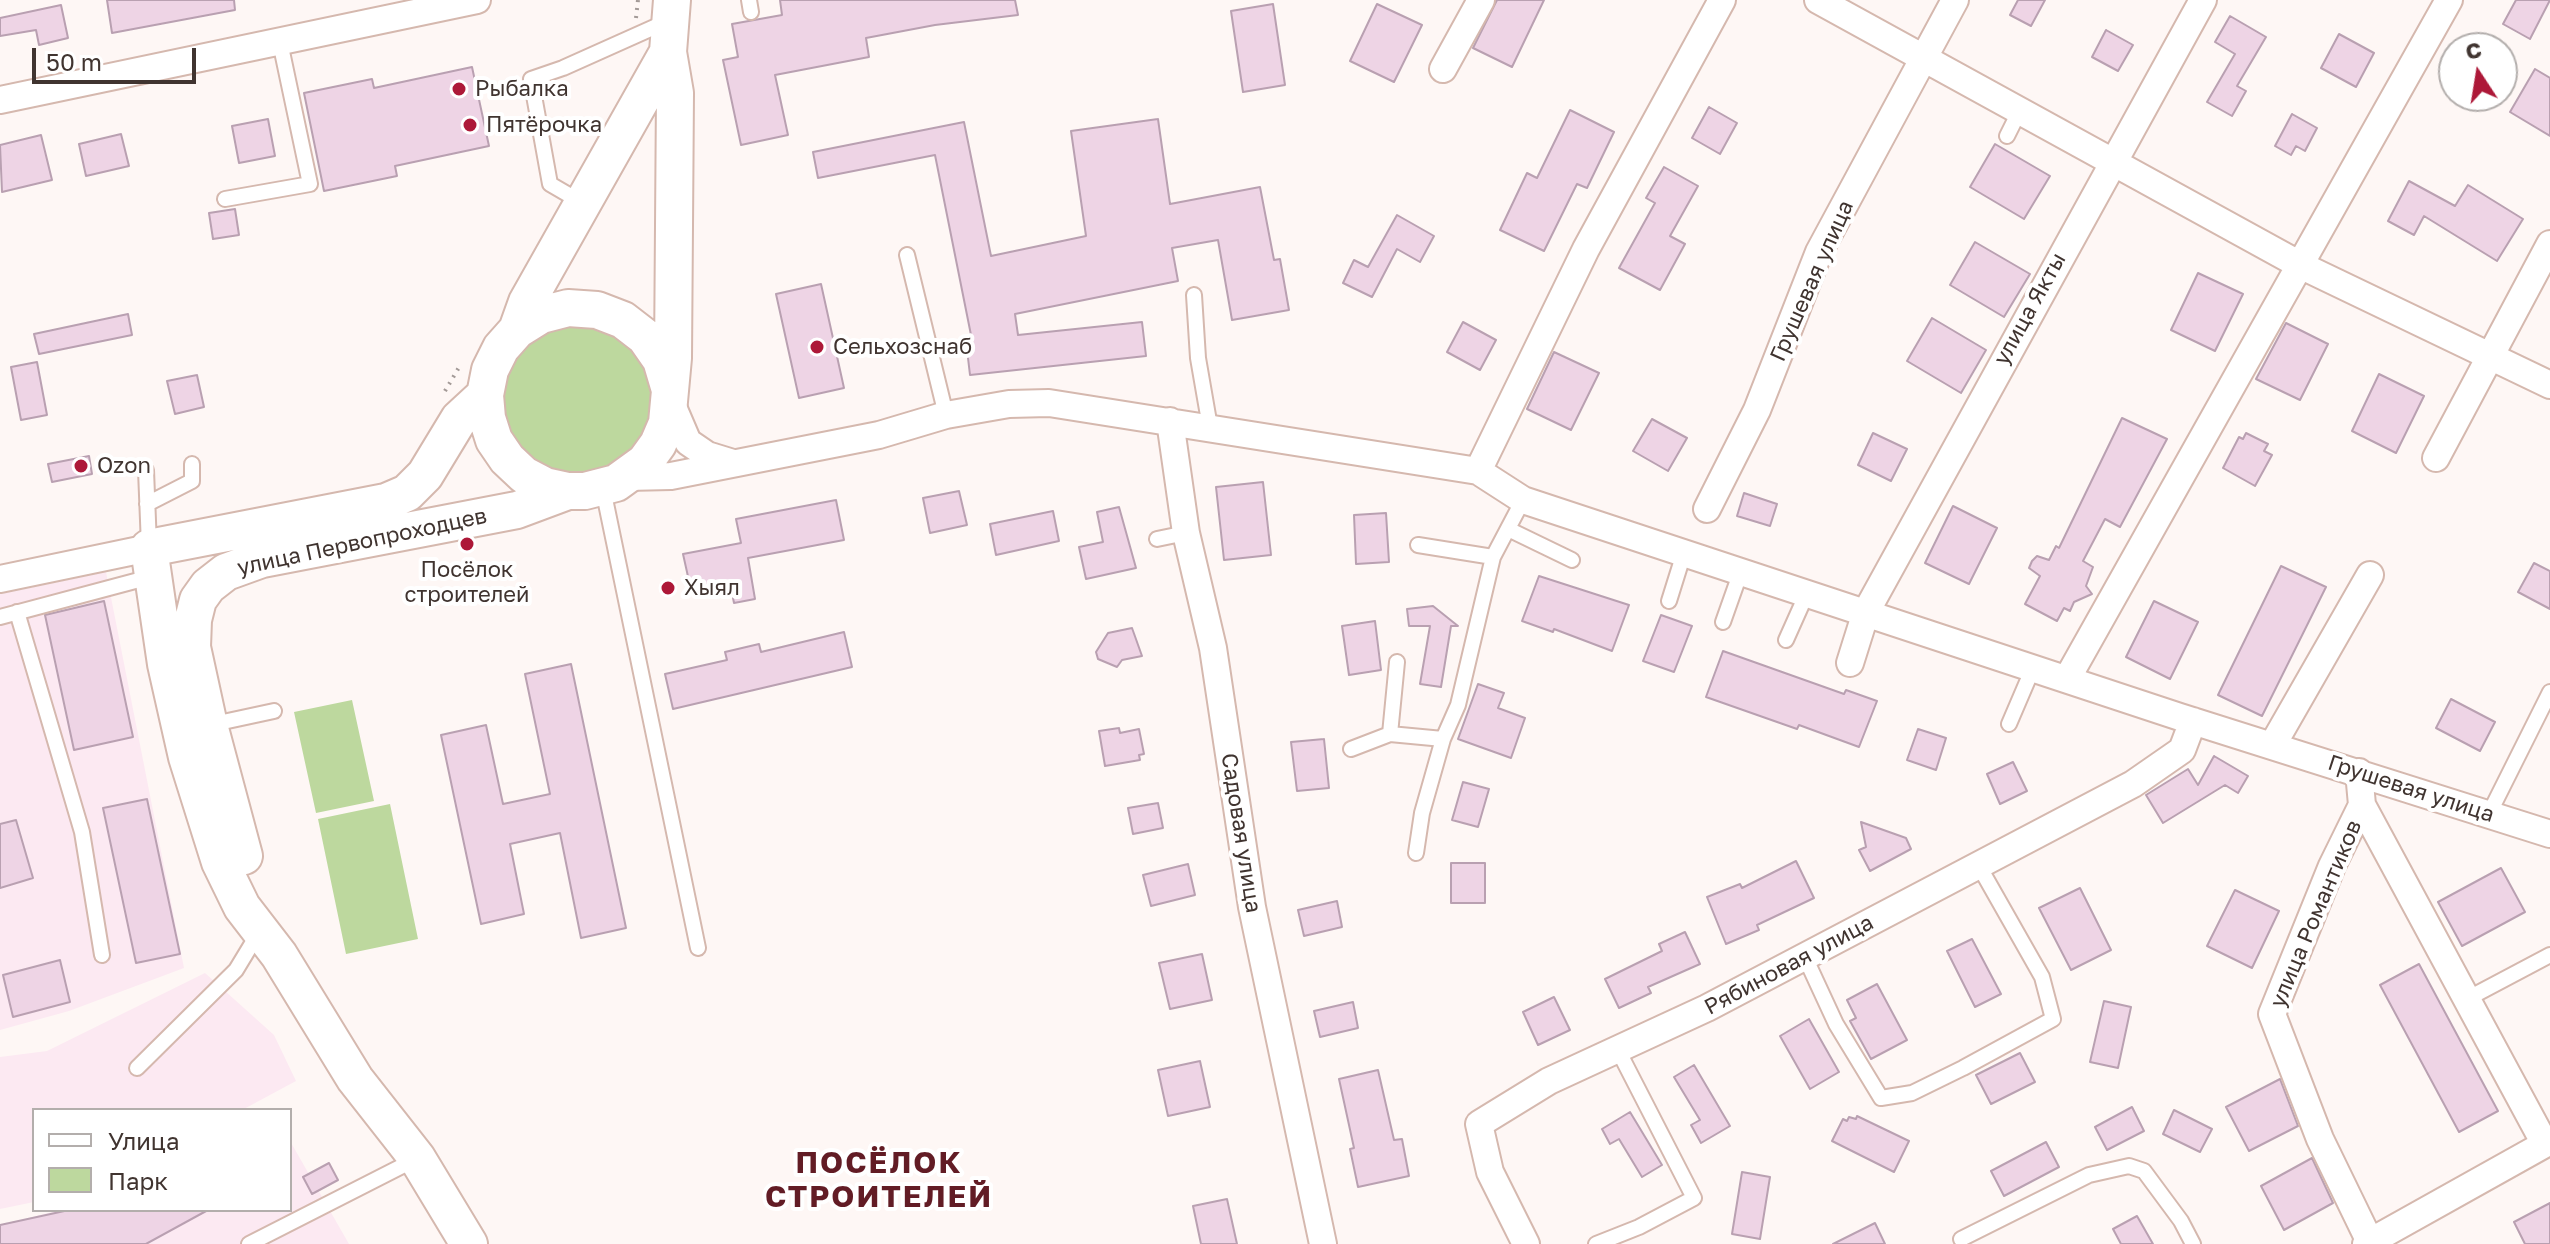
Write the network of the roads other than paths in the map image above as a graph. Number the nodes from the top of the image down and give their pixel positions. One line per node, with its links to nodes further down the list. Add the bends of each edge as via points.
1 (477, 0): 9 (street)
2 (1481, 0): 11 (street)
3 (1722, 0): 34 (street, via 1586,249)
4 (1818, 0): 10 (street)
5 (1955, 0): 10 (street)
6 (2203, 0): 15 (street, улица Якты)
7 (2449, 0): 20 (street)
8 (671, 24): 17 (street, улица Первопроходцев); 17 (lane, via 531,79 550,184); 25 (street, via 676,232)
9 (280, 42): 12 (street); 16 (lane, via 310,184)
10 (1922, 56): 13 (street); 39 (street, Грушевая улица, via 1819,252 1757,410)
11 (1443, 69)
12 (0, 100)
13 (2020, 110): 14 (lane); 15 (street)
14 (2007, 136)
15 (2112, 160): 20 (street); 54 (street, улица Якты)
16 (225, 199)
17 (585, 205): 22 (street, улица Первопроходцев, via 527,302)
18 (2550, 244): 23 (street)
19 (907, 255): 27 (lane)
20 (2302, 266): 23 (street); 61 (street)
21 (1194, 295): 29 (lane)
22 (517, 330): 25 (street, улица Первопроходцев, via 541,315 568,308 597,310 623,320 645,337 661,360); 26 (street, улица Первопроходцев, via 490,370)
23 (2491, 356): 24 (street); 30 (street)
24 (2550, 385)
25 (669, 393): 32 (street, via 688,442); 35 (street, via 658,444)
26 (485, 395): 36 (street, улица Первопроходцев, via 494,440 507,459 524,475); 47 (street, улица Первопроходцев, via 459,419 425,475 407,493)
27 (946, 415): 28 (street, via 1049,403); 32 (street, via 879,435)
28 (1170, 421): 29 (street); 41 (street, Садовая улица)
29 (1210, 427): 34 (street)
30 (2436, 458)
31 (192, 464): 38 (lane, via 192,481)
32 (736, 464): 35 (street)
33 (146, 470): 38 (lane)
34 (1478, 471): 37 (street, Грушевая улица)
35 (615, 483): 36 (street, улица Первопроходцев); 78 (lane)
36 (568, 491): 66 (street, улица Первопроходцев, via 517,510 262,559 226,572 198,600 193,620 192,647)
37 (1523, 500): 40 (lane); 44 (street, Грушевая улица)
38 (147, 504): 47 (lane)
39 (1707, 509)
40 (1508, 529): 45 (lane); 46 (lane)
41 (1186, 533): 42 (lane); 91 (street, Садовая улица, via 1213,648 1252,907)
42 (1157, 539)
43 (1418, 545): 45 (lane)
44 (1684, 553): 48 (street, Грушевая улица); 52 (lane)
45 (1493, 557): 68 (lane, via 1458,705)
46 (1572, 560)
47 (151, 562): 50 (street); 53 (lane); 77 (street, улица Первопроходцев, via 187,757 220,862 242,907)
48 (1741, 571): 51 (street, Грушевая улица); 56 (lane)
49 (2370, 575): 69 (street)
50 (0, 579)
51 (1807, 593): 54 (street, Грушевая улица); 57 (lane)
52 (1669, 601)
53 (17, 612): 55 (lane); 79 (lane, via 82,832)
54 (1866, 612): 59 (street); 60 (street, Грушевая улица)
55 (0, 617)
56 (1723, 622)
57 (1786, 640)
58 (1397, 662): 67 (lane)
59 (1850, 663)
60 (2033, 668): 61 (street, Грушевая улица); 65 (lane)
61 (2067, 679): 64 (street, Грушевая улица)
62 (2550, 692): 73 (lane)
63 (274, 711): 66 (lane)
64 (2193, 721): 69 (street, Грушевая улица); 76 (street, Рябиновая улица, via 2182,750 2133,784)
65 (2009, 724)
66 (209, 725): 77 (street, улица Первопроходцев)
67 (1390, 734): 68 (lane); 70 (lane)
68 (1443, 739): 75 (lane)
69 (2272, 746): 71 (street, Грушевая улица)
70 (1351, 749)
71 (2359, 772): 72 (street, улица Романтиков); 73 (street, Грушевая улица)
72 (2362, 805): 82 (street, улица Романтиков); 88 (street, улица Романтиков, via 2272,1014 2320,1139)
73 (2489, 814): 74 (street, Грушевая улица)
74 (2550, 834)
75 (1416, 853)
76 (1979, 866): 81 (street, Рябиновая улица); 81 (lane, via 2042,977 2053,1019 1963,1068 1912,1093 1881,1098 1836,1024)
77 (270, 943): 84 (lane); 86 (street, улица Первопроходцев, via 355,1079)
78 (698, 948)
79 (102, 955)
80 (2550, 955): 82 (lane)
81 (1805, 957): 83 (street, Рябиновая улица)
82 (2465, 1000): 85 (street, улица Романтиков)
83 (1618, 1050): 92 (street, Рябиновая улица, via 1549,1081 1479,1124 1490,1172); 93 (lane, via 1694,1198)
84 (137, 1068)
85 (2546, 1142): 88 (street, улица Романтиков)
86 (417, 1158): 89 (lane); 90 (street, улица Первопроходцев)
87 (1959, 1242): 94 (lane, via 2089,1175 2129,1166 2144,1171)
88 (2368, 1243)
89 (249, 1244)
90 (469, 1244)
91 (1323, 1244)
92 (1526, 1244)
93 (1596, 1244)
94 (2193, 1244)

